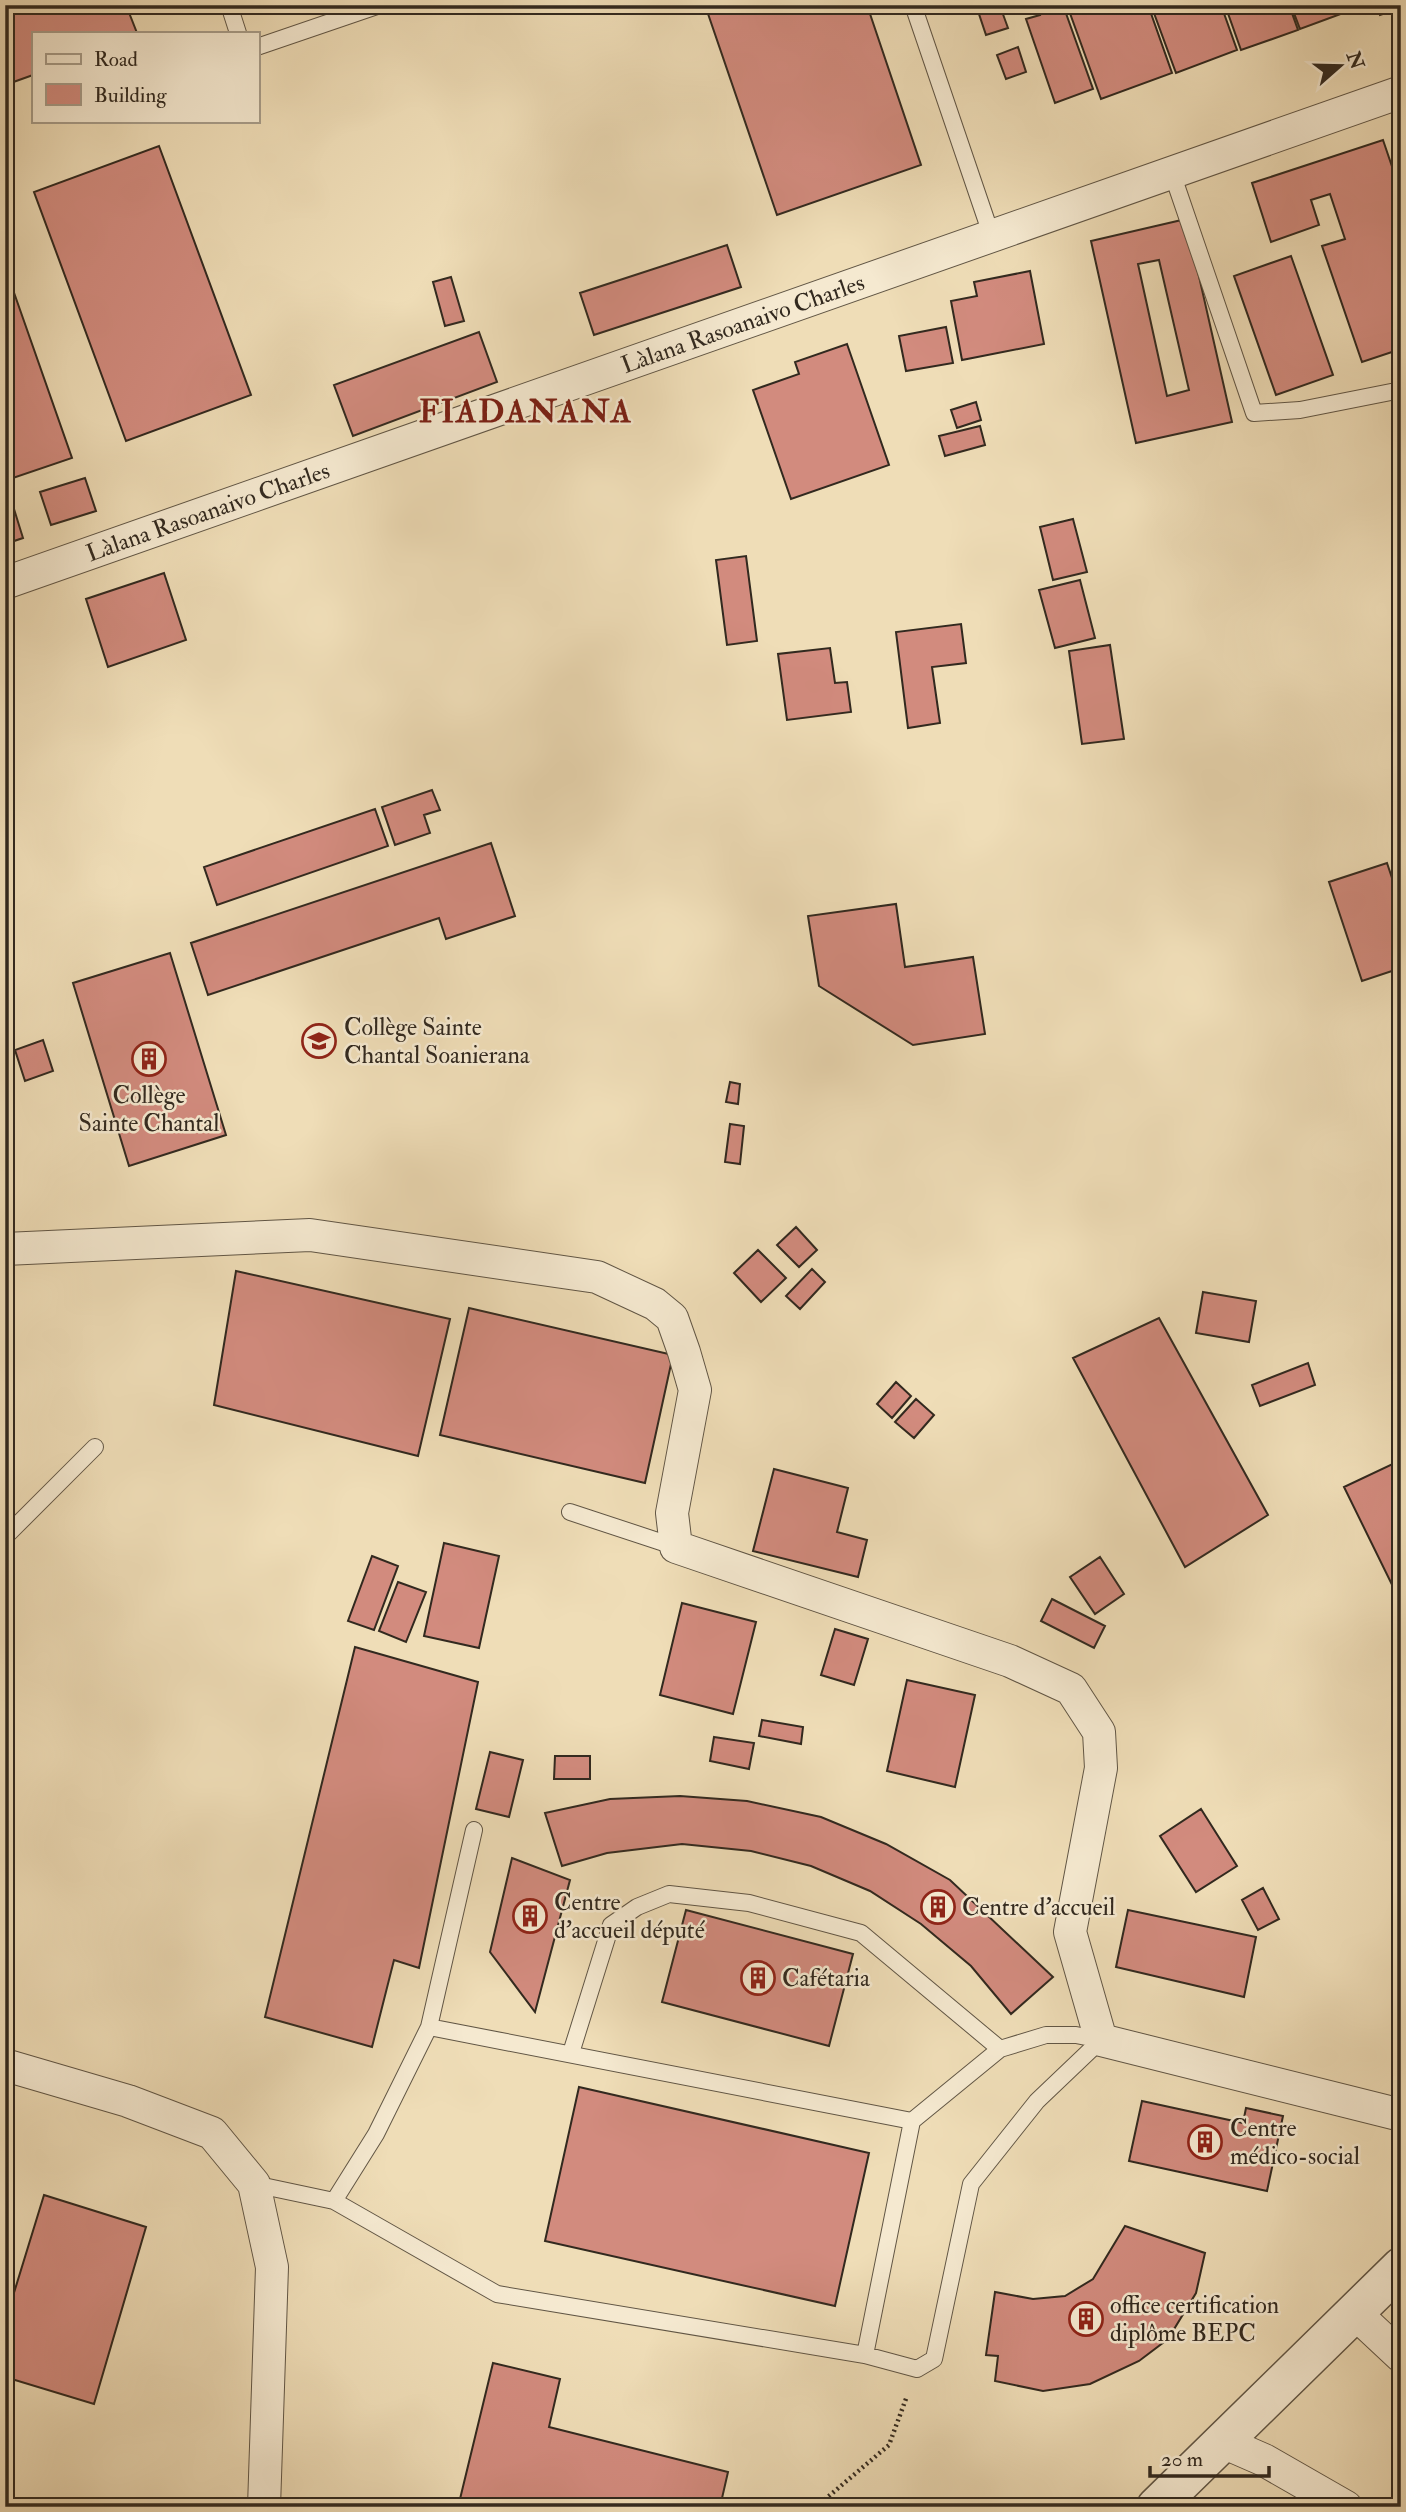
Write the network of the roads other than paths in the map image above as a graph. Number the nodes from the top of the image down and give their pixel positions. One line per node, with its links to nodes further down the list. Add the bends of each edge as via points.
1 (229, 5): 4 (lane)
2 (380, 5): 5 (lane)
3 (913, 5): 8 (lane)
4 (238, 32)
5 (259, 46)
6 (1401, 92): 7 (street, Làlana Rasoanaivo Charles)
7 (1172, 173): 8 (street, Làlana Rasoanaivo Charles); 9 (lane, via 1254,413 1300,410)
8 (992, 237): 10 (street, Làlana Rasoanaivo Charles)
9 (1401, 390)
10 (5, 583)
11 (5, 1249): 15 (street, via 310,1235 597,1277 655,1304 672,1318 684,1352 695,1390 672,1513)
12 (95, 1447): 14 (lane)
13 (570, 1512): 15 (lane)
14 (5, 1537)
15 (676, 1547): 18 (street, via 1010,1661 1071,1689 1099,1732 1101,1768 1070,1931)
16 (474, 1830): 17 (lane)
17 (429, 2027): 20 (lane); 25 (lane, via 376,2134)
18 (1101, 2040): 19 (lane, via 1046,2035); 22 (street); 28 (lane, via 1037,2101 971,2184 934,2359 917,2369)
19 (1000, 2049): 20 (lane, via 861,1933 749,1903 669,1894 638,1906 611,1925); 23 (lane)
20 (571, 2053): 23 (lane)
21 (5, 2065): 24 (street, via 128,2101 212,2133)
22 (1401, 2115)
23 (912, 2121): 28 (lane)
24 (254, 2184): 25 (lane); 31 (street, via 272,2267)
25 (334, 2202): 28 (lane, via 496,2294)
26 (1401, 2267): 27 (street)
27 (1354, 2313): 29 (street); 30 (street)
28 (865, 2355)
29 (1401, 2356)
30 (1225, 2443): 32 (street); 33 (street)
31 (264, 2507)
32 (1156, 2507)
33 (1346, 2507)

